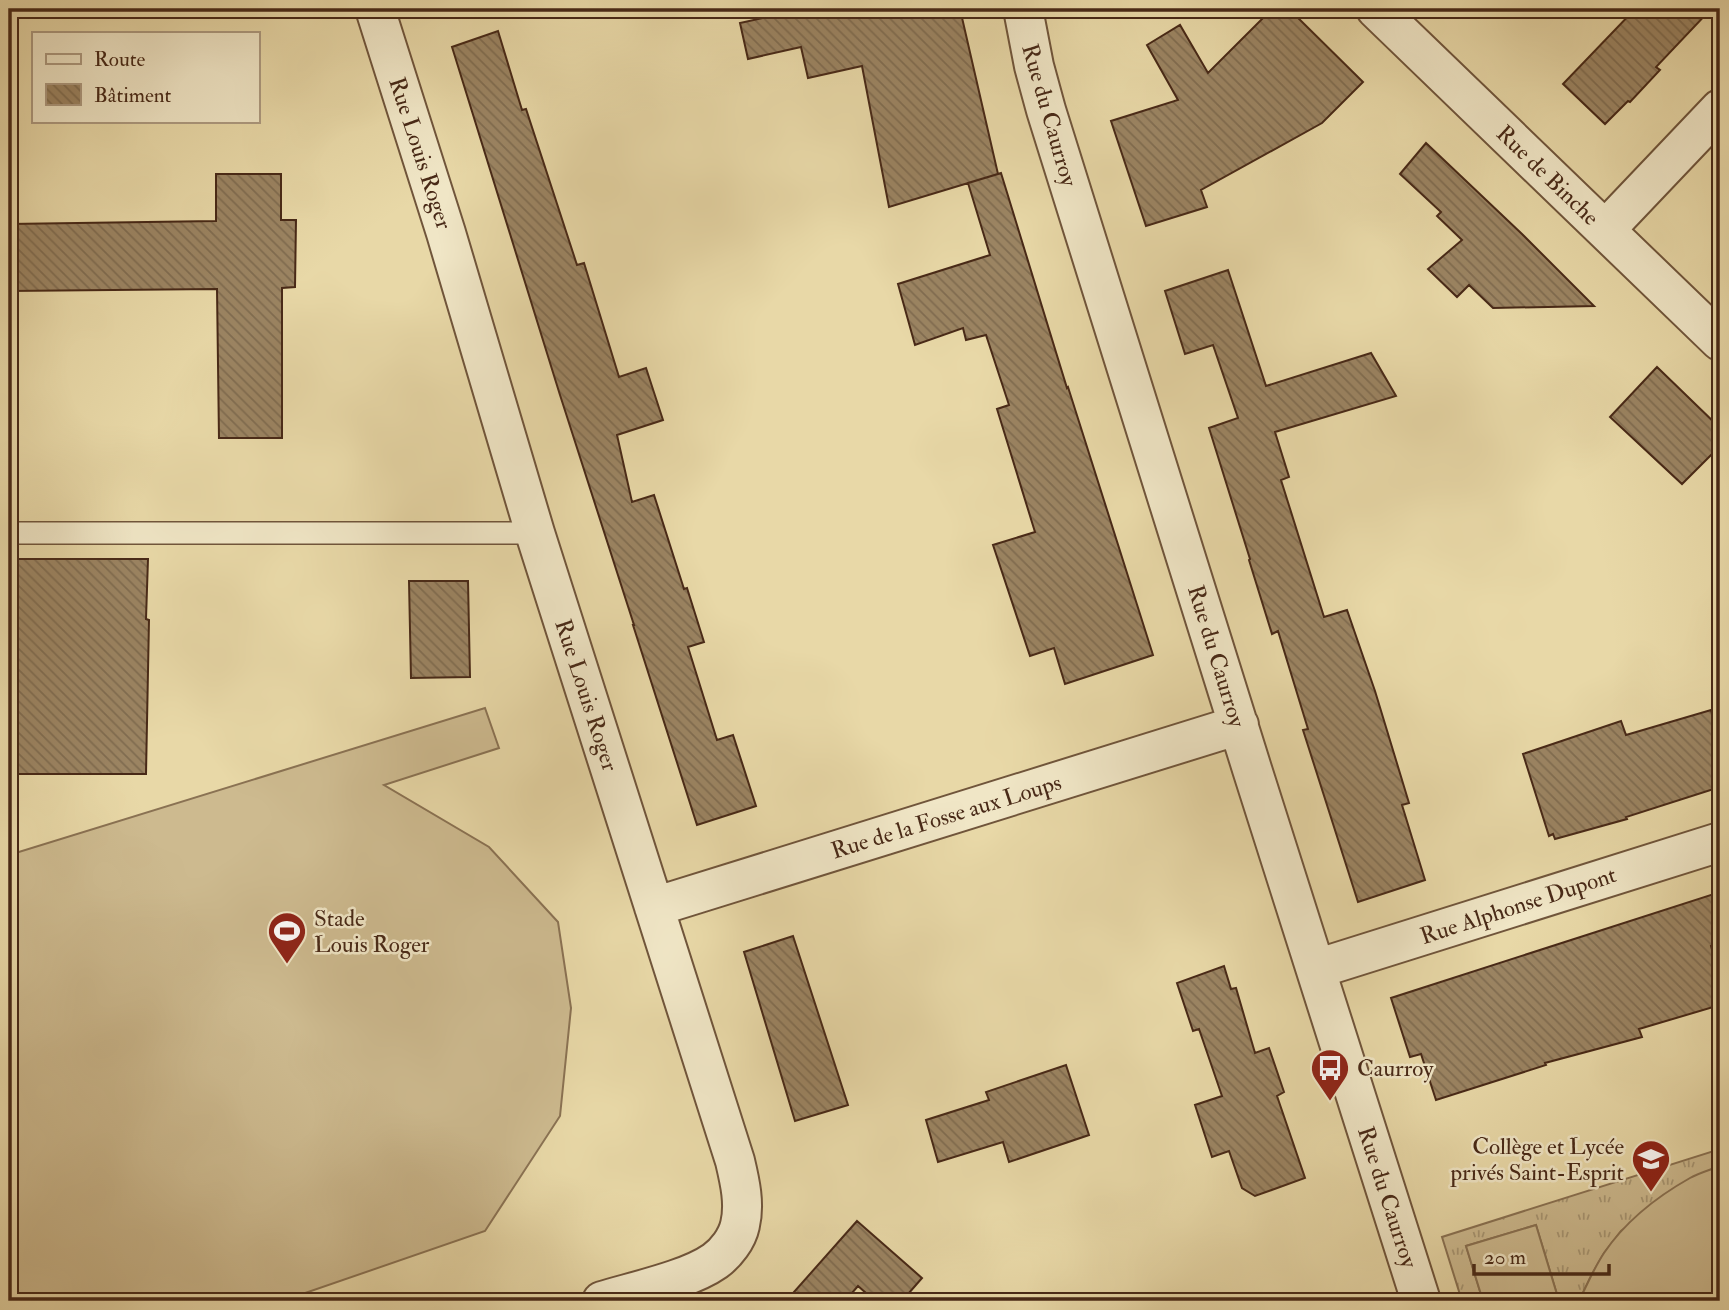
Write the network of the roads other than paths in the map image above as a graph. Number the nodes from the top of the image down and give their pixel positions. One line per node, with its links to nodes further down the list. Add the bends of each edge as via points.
1 (375, 9): 8 (street, Rue Louis Roger)
2 (1023, 9): 9 (street, Rue du Caurroy, via 1046,110)
3 (1376, 9): 5 (street, Rue de Binche)
4 (1720, 109): 5 (street)
5 (1605, 230): 6 (street, Rue de Binche)
6 (1720, 341)
7 (9, 533): 8 (lane)
8 (535, 533): 11 (street, Rue Louis Roger)
9 (1239, 725): 11 (street, Rue de la Fosse aux Loups); 12 (street, Rue du Caurroy)
10 (1720, 842): 12 (street, Rue Alphonse Dupont)
11 (654, 907): 13 (street, Rue Louis Roger, via 735,1161 743,1204 740,1227 729,1248 715,1261 690,1274)
12 (1316, 969): 14 (street, Rue du Caurroy)
13 (602, 1301)
14 (1421, 1301)

